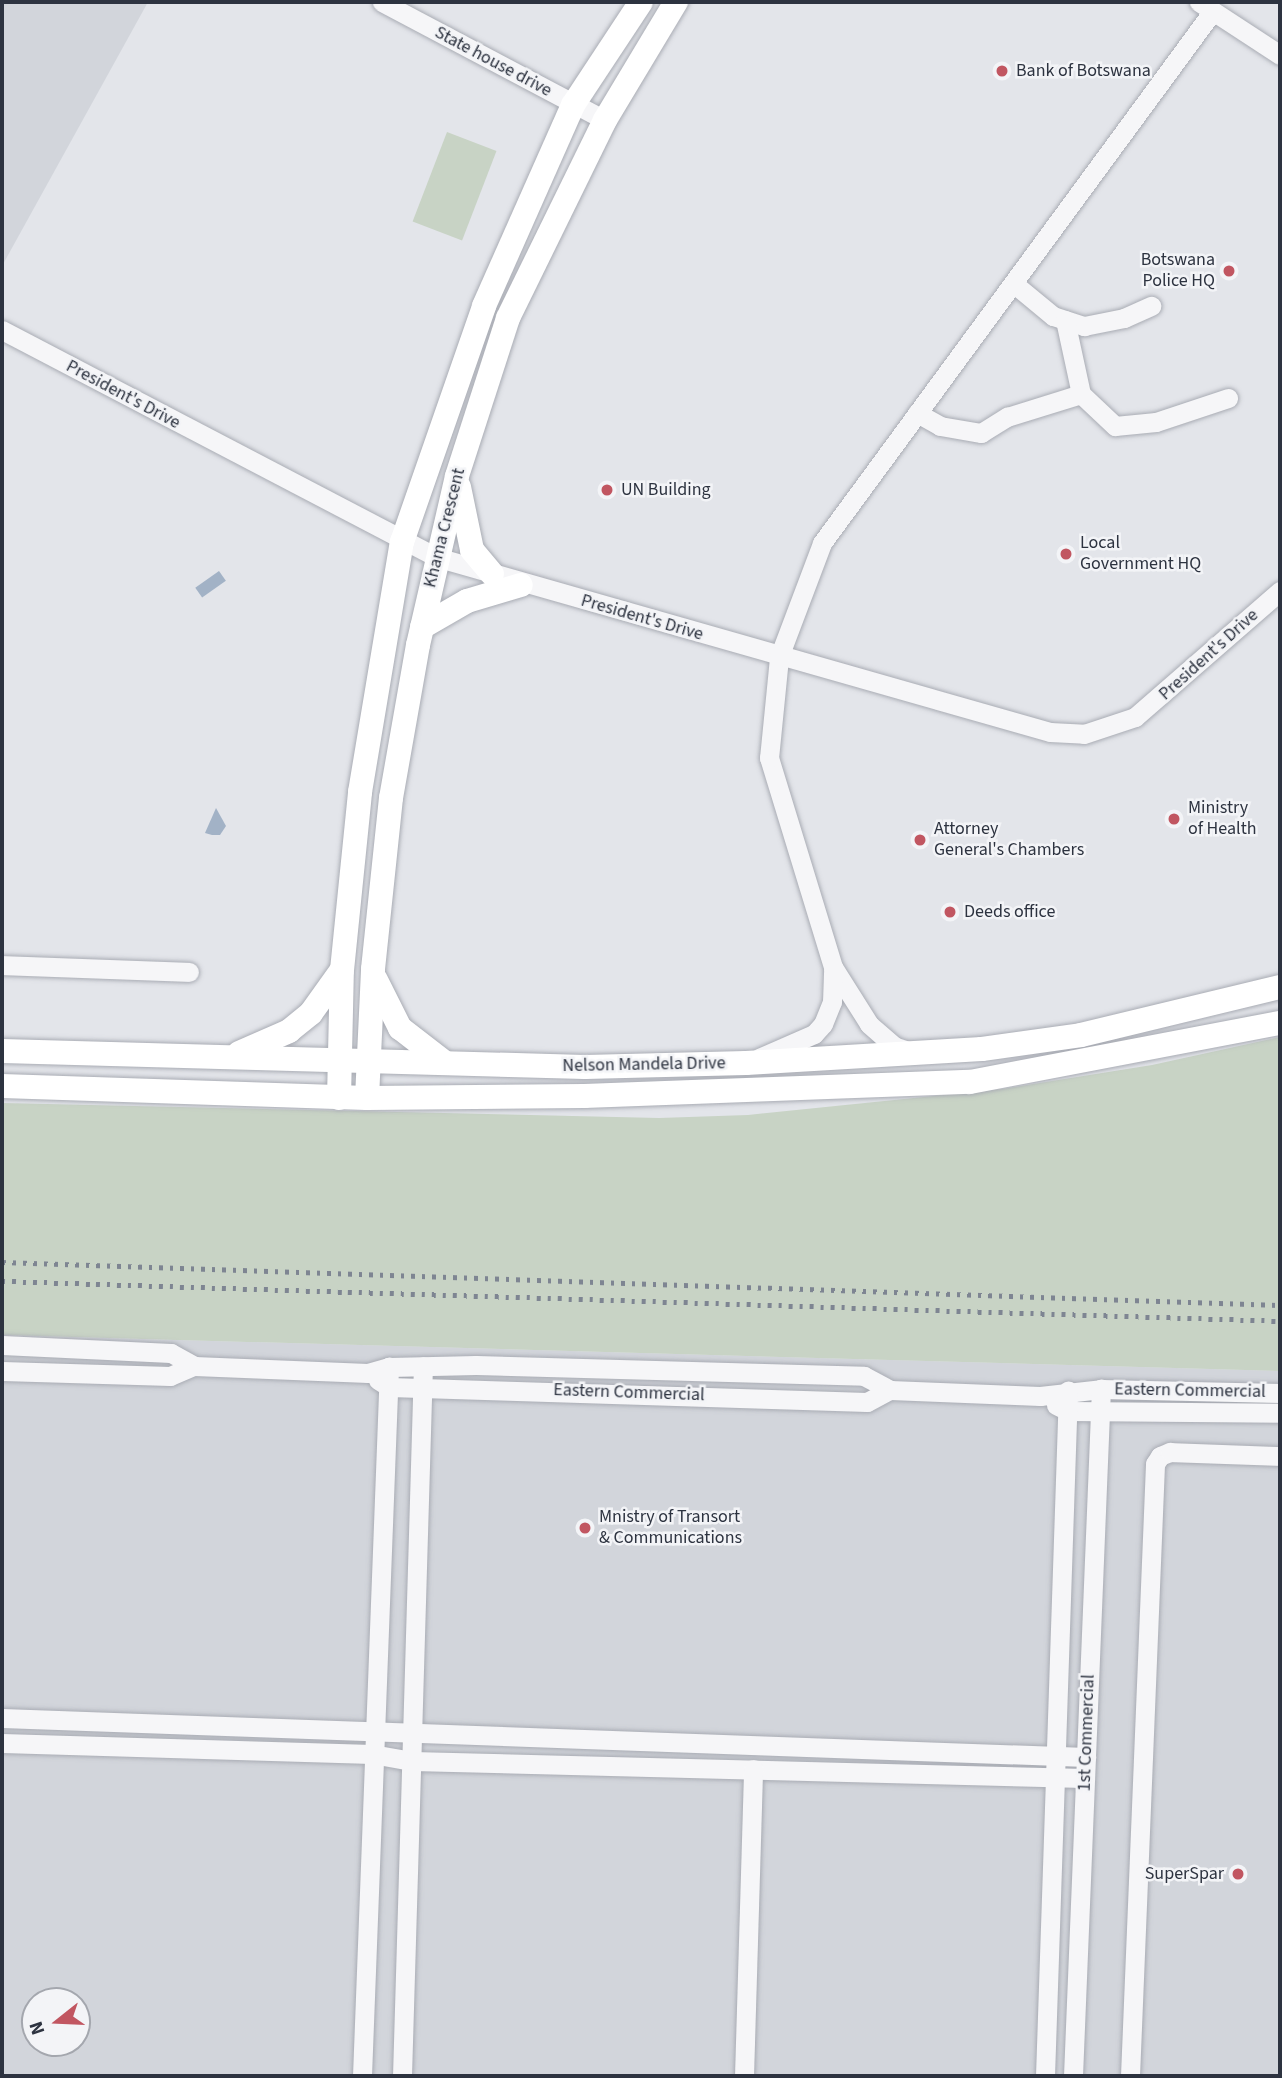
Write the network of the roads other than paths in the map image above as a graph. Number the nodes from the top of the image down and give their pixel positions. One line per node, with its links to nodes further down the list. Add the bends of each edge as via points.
1 (382, 2): 6 (street, State house drive)
2 (641, 2): 6 (main road, Khama Crescent)
3 (676, 2): 7 (main road, Khama Crescent)
4 (1206, 7): 5 (street); 8 (street)
5 (1280, 55)
6 (573, 105): 7 (street, State house drive); 16 (main road, Khama Crescent, via 484,306)
7 (605, 120): 15 (main road, Khama Crescent, via 508,318)
8 (1013, 283): 10 (street, via 1053,316); 14 (street)
9 (1151, 306): 10 (street, via 1124,318 1084,326)
10 (1065, 320): 12 (street)
11 (2, 331): 16 (street, President's Drive)
12 (1081, 394): 13 (street, via 1115,426 1156,422); 14 (street, via 1007,417 981,433 940,426)
13 (1228, 398)
14 (917, 413): 22 (street, via 822,543)
15 (457, 476): 17 (main road, Khama Crescent); 18 (main road, via 472,550)
16 (402, 542): 17 (street, President's Drive); 26 (main road, Khama Crescent, via 360,792)
17 (436, 557): 18 (street, President's Drive); 21 (main road, Khama Crescent)
18 (492, 574): 19 (street, President's Drive)
19 (521, 584): 21 (main road, via 467,601); 22 (street, President's Drive)
20 (1280, 591): 22 (street, President's Drive, via 1155,704 1135,717 1084,734 1051,732)
21 (422, 627): 25 (main road, Khama Crescent, via 391,798)
22 (779, 657): 24 (street, via 769,758)
23 (2, 965): 27 (street)
24 (833, 967): 31 (street, via 869,1024 894,1046); 36 (street, via 832,1002 814,1034)
25 (373, 969): 34 (main road, Khama Crescent); 35 (main road, via 380,994 400,1028)
26 (342, 970): 32 (main road, via 311,1013 289,1031); 33 (main road, Khama Crescent)
27 (189, 972)
28 (1280, 987): 31 (main road, Nelson Mandela Drive, via 1081,1035)
29 (1280, 1023): 39 (main road, Nelson Mandela Drive, via 970,1082 584,1096)
30 (2, 1051): 32 (main road, Nelson Mandela Drive)
31 (916, 1054): 36 (main road, Nelson Mandela Drive)
32 (232, 1056): 33 (main road, Nelson Mandela Drive)
33 (338, 1060): 34 (main road, Nelson Mandela Drive); 38 (main road, Khama Crescent)
34 (366, 1060): 35 (main road, Nelson Mandela Drive); 39 (main road, Khama Crescent)
35 (444, 1062): 36 (main road, Nelson Mandela Drive, via 585,1068)
36 (746, 1063)
37 (2, 1086): 38 (main road, Nelson Mandela Drive)
38 (339, 1098): 39 (main road, Nelson Mandela Drive)
39 (367, 1098)
40 (2, 1345): 41 (street, via 171,1353)
41 (194, 1366): 43 (street, via 170,1376); 44 (street)
42 (423, 1366): 44 (street, Eastern Commercial); 45 (street); 46 (street, Eastern Commercial, via 864,1376)
43 (2, 1371)
44 (389, 1377): 45 (street, Eastern Commercial); 56 (street)
45 (422, 1387): 46 (street, Eastern Commercial, via 867,1402); 57 (street)
46 (890, 1390): 50 (street, Eastern Commercial)
47 (1068, 1390): 48 (street, Eastern Commercial); 50 (street, Eastern Commercial); 52 (street, 1st Commercial)
48 (1101, 1390): 49 (street, Eastern Commercial); 51 (street, 1st Commercial)
49 (1280, 1393)
50 (1040, 1396): 52 (street)
51 (1100, 1410): 52 (street); 53 (street); 61 (street, 1st Commercial)
52 (1068, 1411): 60 (street, 1st Commercial)
53 (1280, 1413)
54 (1280, 1456): 71 (street, via 1170,1452 1155,1464)
55 (2, 1718): 56 (street)
56 (373, 1729): 57 (street); 59 (street)
57 (411, 1733): 60 (street); 62 (street)
58 (2, 1743): 59 (street)
59 (372, 1754): 62 (street); 66 (street)
60 (1053, 1757): 61 (street); 64 (street, 1st Commercial)
61 (1086, 1758): 65 (street, 1st Commercial)
62 (412, 1761): 63 (street); 67 (street)
63 (753, 1769): 64 (street); 68 (street)
64 (1052, 1777): 65 (street); 69 (street, 1st Commercial)
65 (1085, 1778): 70 (street, 1st Commercial)
66 (362, 2076)
67 (402, 2076)
68 (744, 2076)
69 (1045, 2076)
70 (1073, 2076)
71 (1130, 2076)

